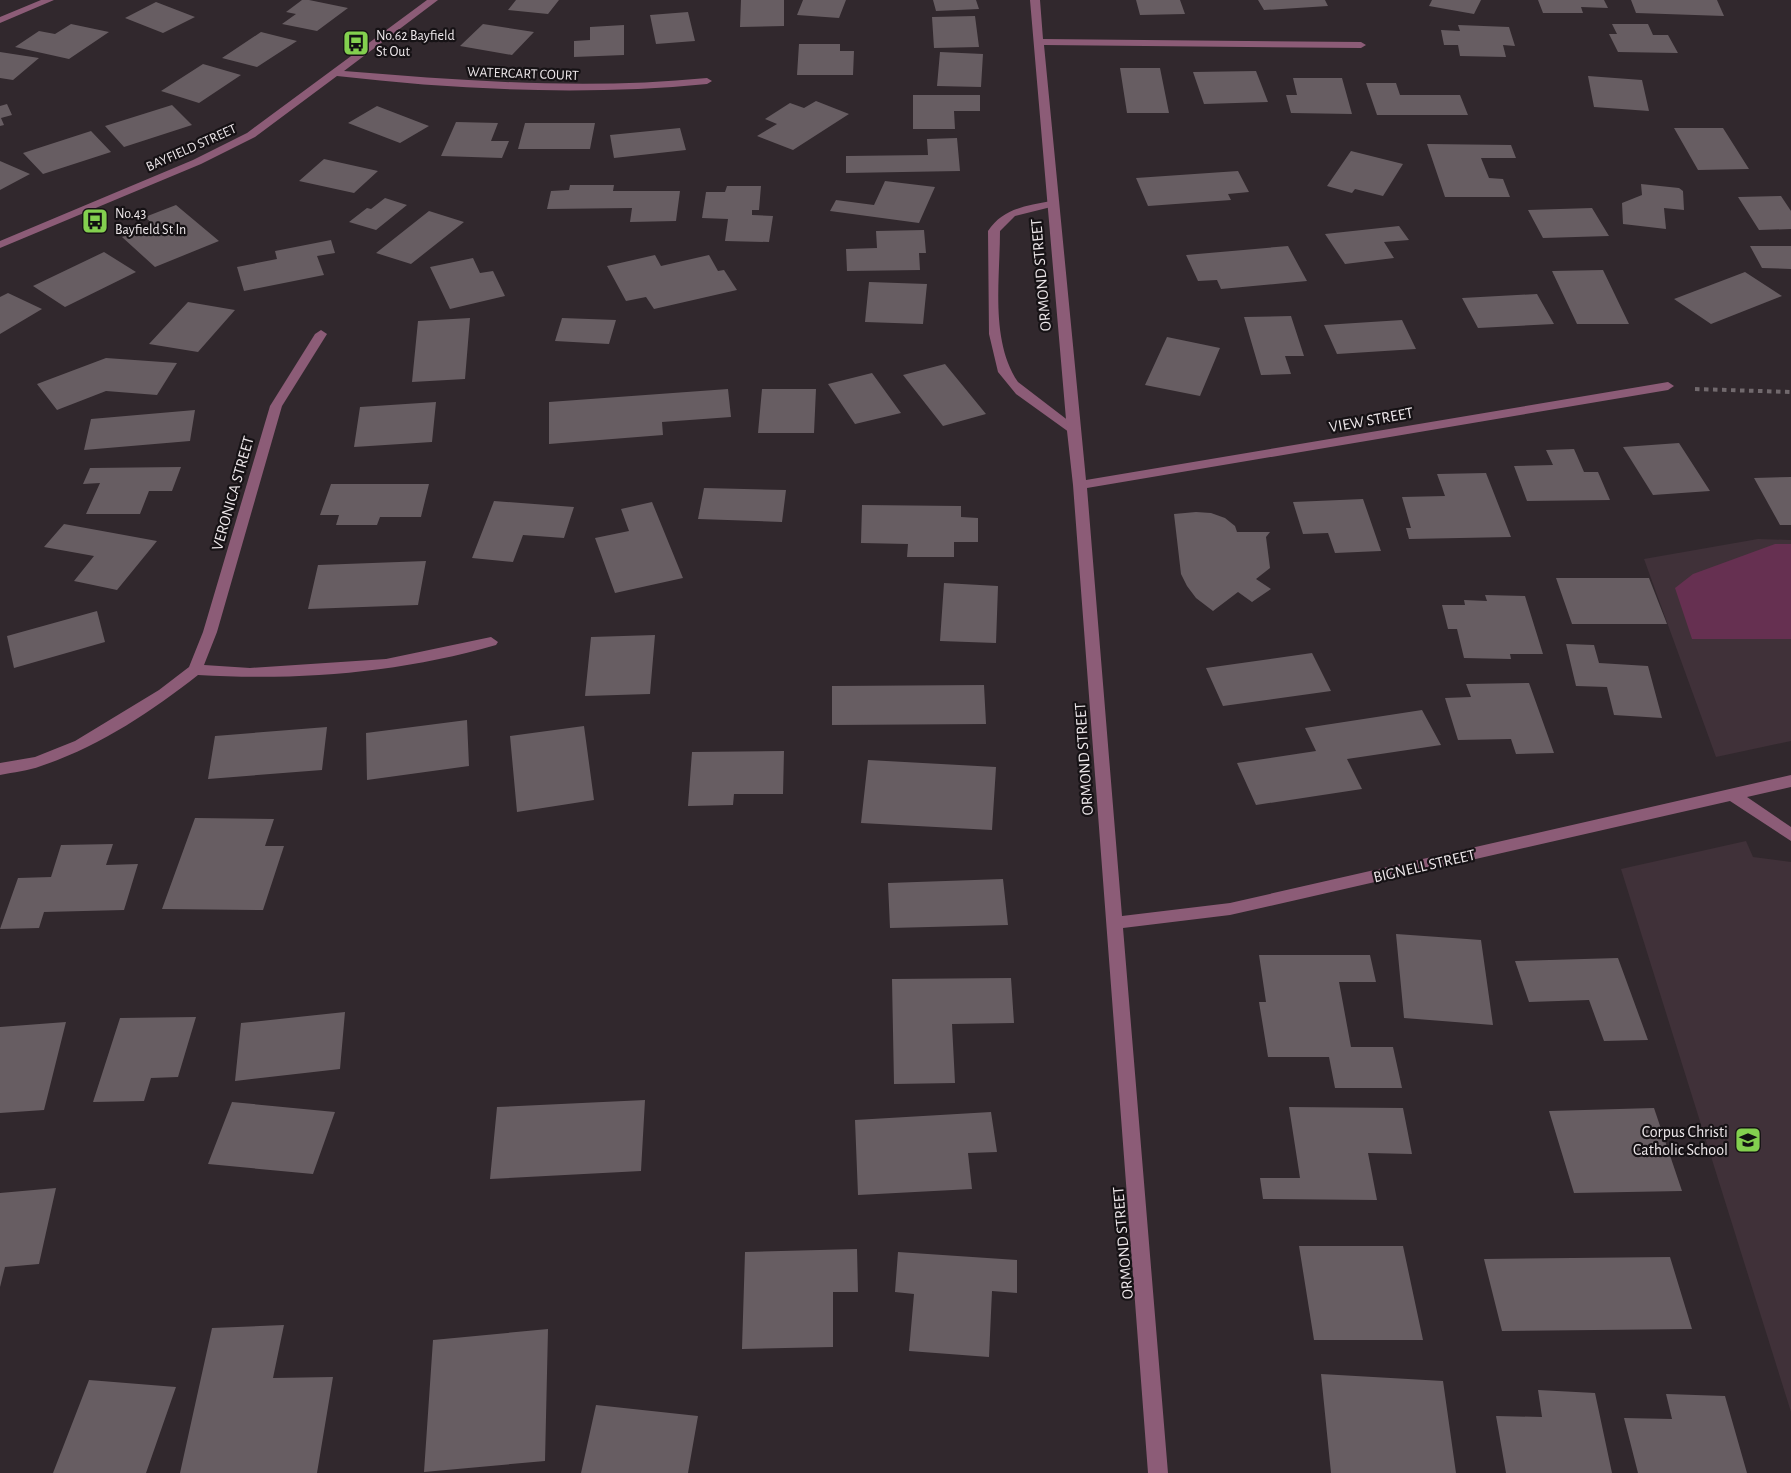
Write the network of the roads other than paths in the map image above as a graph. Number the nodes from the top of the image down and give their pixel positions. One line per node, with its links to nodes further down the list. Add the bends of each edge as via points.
1 (49, 0): 4 (street)
2 (433, 0): 7 (street, BAYFIELD STREET)
3 (1035, 0): 5 (street, ORMOND STREET)
4 (0, 20)
5 (1037, 42): 6 (street); 9 (street, ORMOND STREET)
6 (1360, 45)
7 (338, 73): 8 (street, WATERCART COURT, via 552,88 617,89); 10 (street, BAYFIELD STREET, via 272,122 225,150)
8 (707, 81)
9 (1051, 204): 13 (street, ORMOND STREET); 13 (street, via 1008,214 994,231 996,349 1002,369 1013,384)
10 (0, 244)
11 (321, 334): 16 (street, VERONICA STREET, via 276,406 210,632)
12 (1668, 386): 14 (street, VIEW STREET)
13 (1072, 431): 14 (street, ORMOND STREET)
14 (1080, 485): 21 (street, ORMOND STREET)
15 (491, 642): 16 (street, via 386,664 250,673)
16 (195, 670): 17 (street, via 164,694 80,745 37,762)
17 (0, 770)
18 (1791, 781): 19 (street, BIGNELL STREET)
19 (1733, 795): 20 (street); 21 (street, BIGNELL STREET, via 1230,909)
20 (1791, 835)
21 (1114, 924): 22 (street, ORMOND STREET)
22 (1158, 1473)

